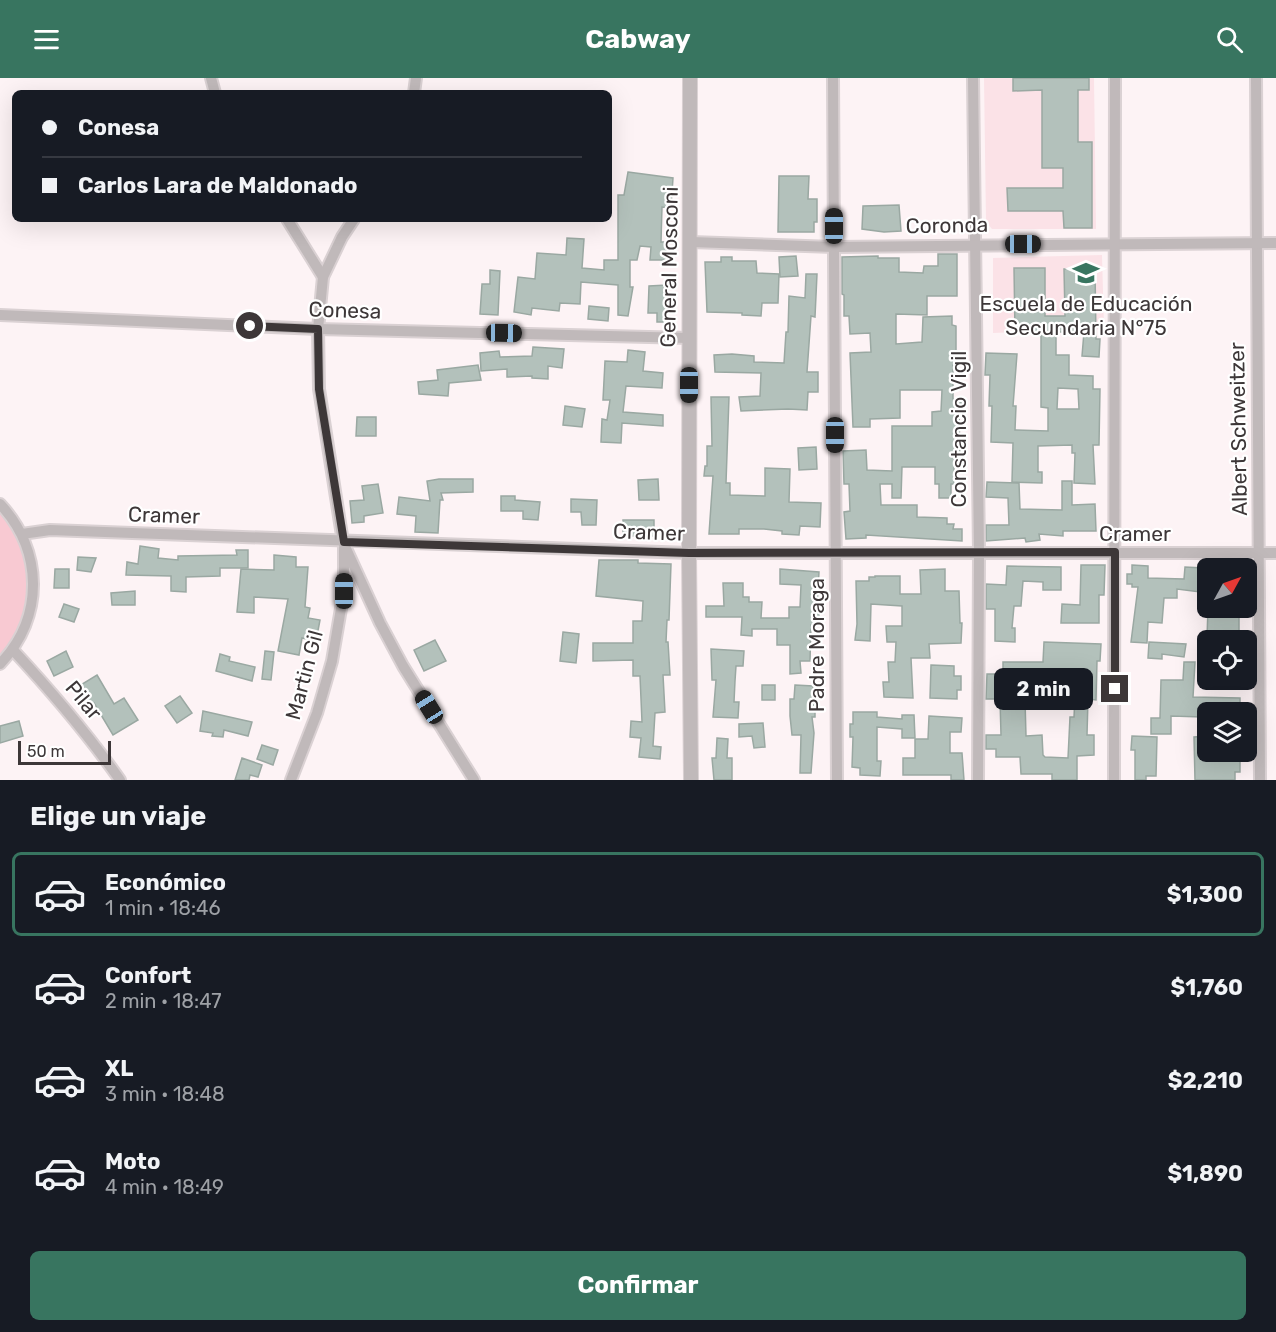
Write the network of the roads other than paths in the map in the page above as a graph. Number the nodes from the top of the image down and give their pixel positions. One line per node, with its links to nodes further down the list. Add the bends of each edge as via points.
1 (690, 78): 8 (street, General Mosconi)
2 (833, 78): 13 (street, Padre Moraga)
3 (973, 78): 11 (street, Constancio Vigil)
4 (1115, 78): 12 (street)
5 (1256, 78): 9 (street, Albert Schweitzer)
6 (289, 222): 14 (street)
7 (352, 222): 14 (street)
8 (691, 242): 13 (street, Coronda); 17 (street, General Mosconi)
9 (1255, 243): 10 (street, Coronda); 12 (street, Coronda); 26 (street, Albert Schweitzer)
10 (1276, 243)
11 (976, 244): 12 (street, Coronda); 13 (street, Coronda); 22 (street, Constancio Vigil)
12 (1115, 244): 23 (street)
13 (834, 247): 21 (street, Padre Moraga)
14 (323, 277): 16 (street)
15 (0, 315): 16 (street, Conesa)
16 (318, 329): 17 (street, Conesa); 20 (street, via 319,389)
17 (689, 338): 24 (street, General Mosconi)
18 (0, 504): 19 (street)
19 (22, 534): 20 (street, Cramer, via 50,530); 27 (street, via 33,575 33,601)
20 (344, 542): 24 (street, Cramer); 30 (street, Martin Gil, via 344,591 332,661); 31 (street, via 403,666)
21 (835, 552): 22 (street, Cramer); 24 (street, Cramer); 33 (street, Padre Moraga)
22 (979, 552): 23 (street, Cramer); 34 (street, Constancio Vigil)
23 (1115, 552): 26 (street, Cramer); 35 (street)
24 (689, 553): 32 (street, General Mosconi)
25 (1276, 553): 26 (street, Cramer)
26 (1260, 554): 36 (street, Albert Schweitzer)
27 (13, 650): 28 (street); 29 (street, Pilar, via 59,699)
28 (0, 664)
29 (120, 780)
30 (291, 780)
31 (474, 780)
32 (690, 780)
33 (837, 780)
34 (978, 780)
35 (1114, 780)
36 (1260, 780)

